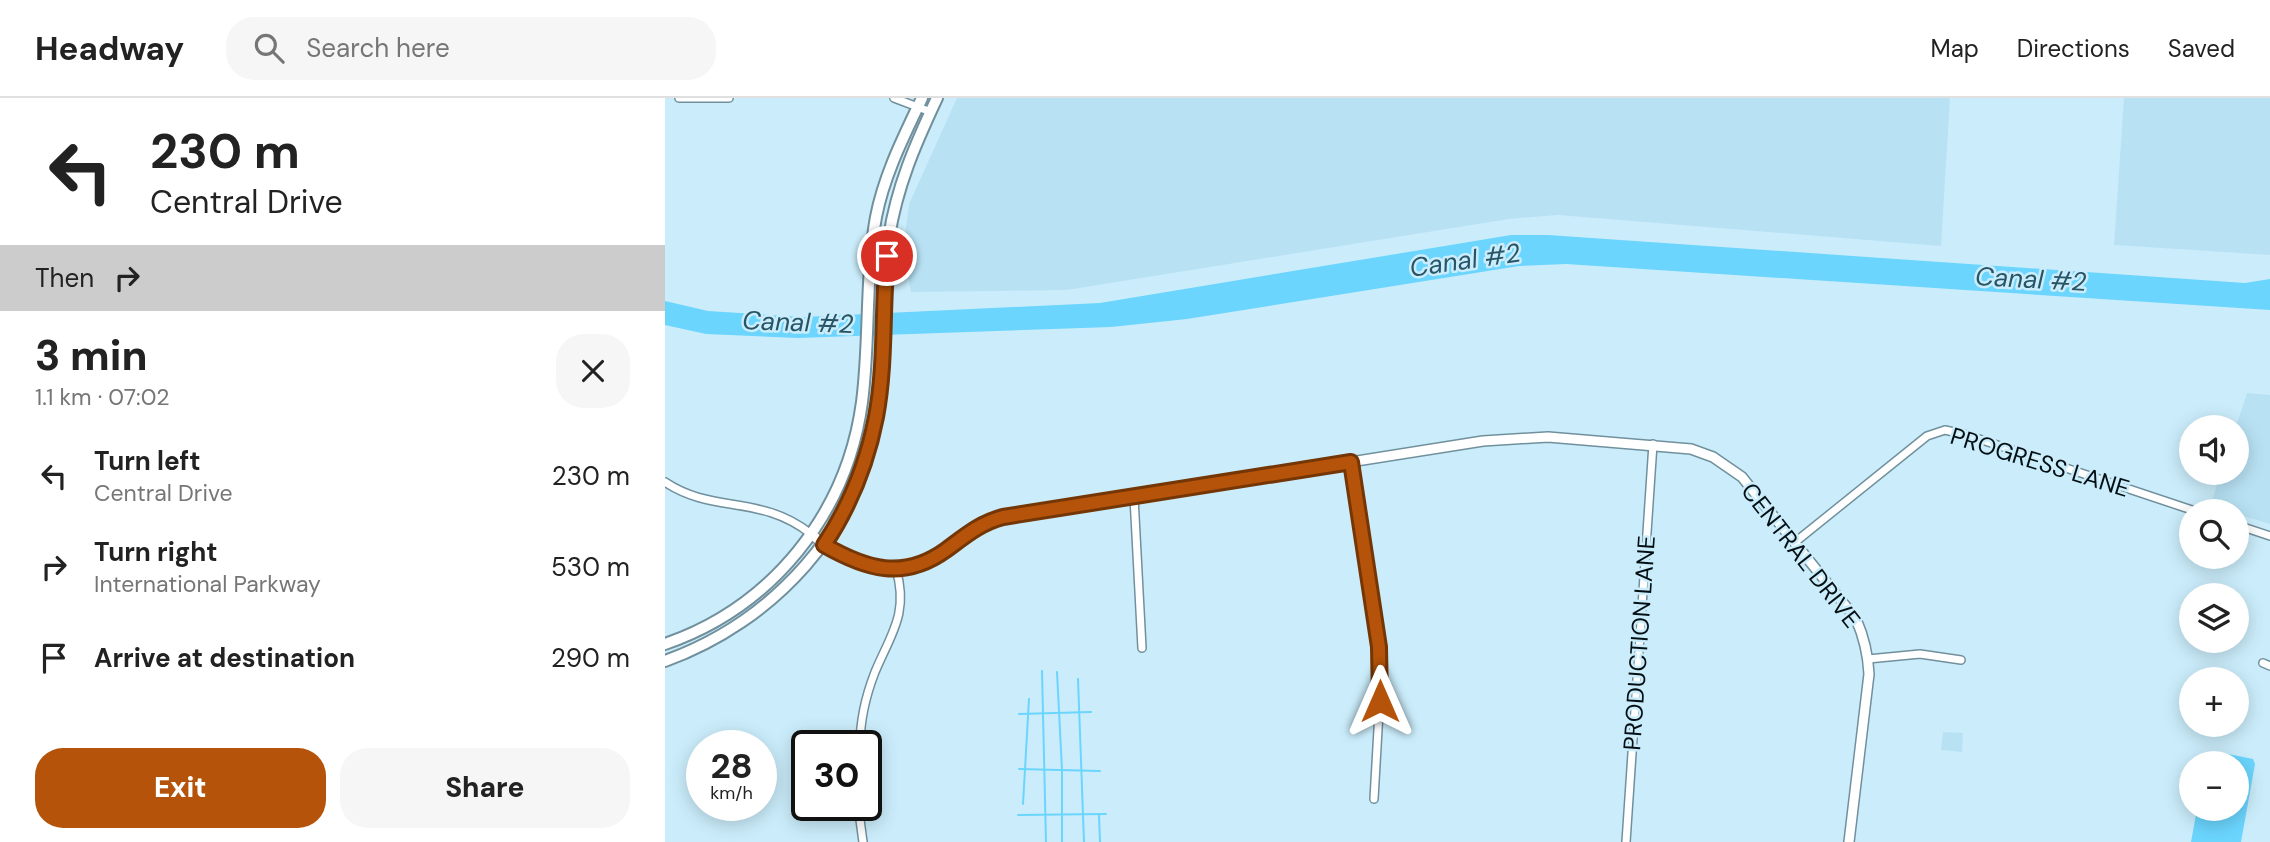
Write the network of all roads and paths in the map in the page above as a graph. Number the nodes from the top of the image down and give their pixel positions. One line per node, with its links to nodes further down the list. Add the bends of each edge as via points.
1 (678, 98): 2 (street)
2 (729, 98)
3 (894, 98): 5 (street)
4 (937, 98): 6 (main road)
5 (919, 103): 6 (street); 13 (main road, via 887,177 877,214 862,402 853,452 838,489)
6 (931, 112): 16 (main road, via 901,179 888,240 877,415 854,492)
7 (1653, 444): 8 (street, CENTRAL DRIVE, via 1548,437); 15 (street, CENTRAL DRIVE, via 1691,449 1726,464 1742,477); 27 (street, PRODUCTION LANE)
8 (1351, 462): 10 (street, CENTRAL DRIVE); 24 (street, via 1379,647)
9 (665, 482): 13 (street, via 701,499 776,513)
10 (1134, 497): 17 (street, CENTRAL DRIVE, via 988,521 928,560); 19 (street)
11 (2179, 506): 15 (street, PROGRESS LANE, via 1945,430 1927,436)
12 (2249, 529): 14 (street)
13 (811, 534): 16 (street, CENTRAL DRIVE); 18 (main road, via 779,572 740,605 696,632)
14 (2270, 536)
15 (1794, 543): 20 (street, CENTRAL DRIVE, via 1856,619)
16 (824, 545): 17 (street, CENTRAL DRIVE, via 851,561); 22 (main road, via 778,594 744,621)
17 (896, 569): 23 (street, via 900,594 897,622 868,691)
18 (665, 644)
19 (1142, 648)
20 (1868, 659): 21 (street, via 1920,654); 28 (street, CENTRAL DRIVE)
21 (1961, 660)
22 (665, 661)
23 (861, 730)
24 (1374, 799)
25 (860, 821): 26 (street)
26 (863, 842)
27 (1626, 842)
28 (1849, 842)

